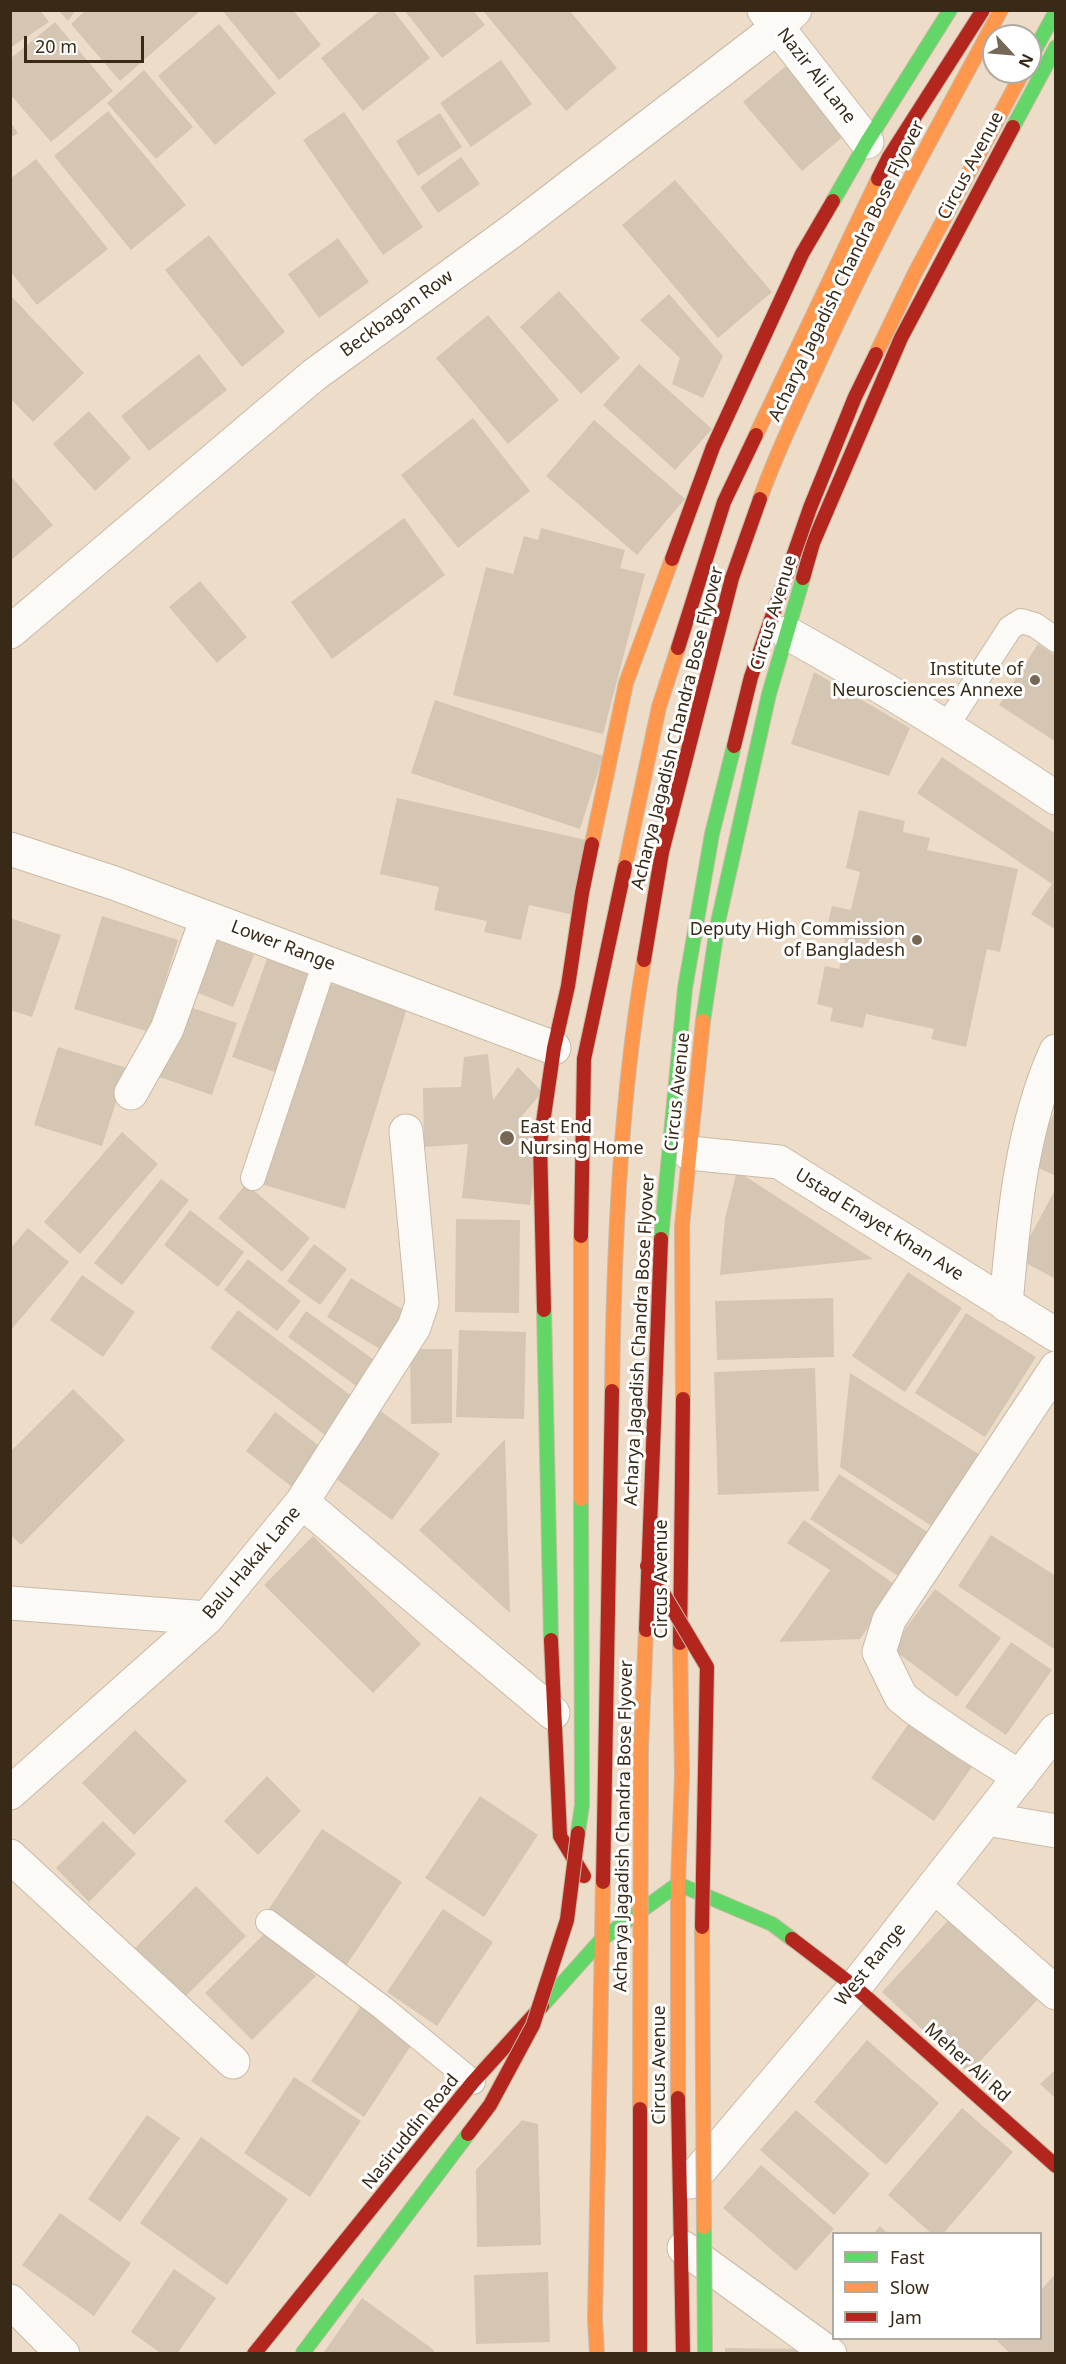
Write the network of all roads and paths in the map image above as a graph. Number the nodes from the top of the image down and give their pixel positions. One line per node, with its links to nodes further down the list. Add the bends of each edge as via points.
1 (950, 10): 9 (main road)
2 (983, 10): 53 (main road, bridge, via 889,157 724,502 659,707 584,1059 580,1329 582,1805 567,1920 533,2025 490,2105)
3 (1001, 10): 40 (main road, Acharya Jagadish Chandra Bose Flyover, via 841,315 770,470 732,578 662,852 634,1017 613,1310)
4 (1056, 11): 6 (main road)
5 (779, 16): 9 (street, Nazir Ali Lane); 10 (street, Beckbagan Row, via 512,231 314,375)
6 (1042, 37)
7 (1056, 47): 11 (main road, Circus Avenue, via 901,338 813,543)
8 (1017, 84): 28 (main road, Acharya Jagadish Chandra Bose Flyover, bridge, via 915,273 855,397 810,508 745,699 712,834 685,987 662,1219)
9 (867, 142): 18 (main road, via 802,254 713,447 626,683)
10 (10, 632)
11 (787, 633): 13 (street); 22 (main road, Circus Avenue, via 769,694 718,922)
12 (1056, 640): 13 (lane, via 1035,625 1021,621 1010,628)
13 (946, 727): 14 (street)
14 (1056, 798)
15 (10, 849): 16 (street, Lower Range)
16 (207, 918): 17 (street, Lower Range); 20 (street, via 167,1029)
17 (325, 962): 18 (street, Lower Range); 23 (lane)
18 (554, 1048): 31 (main road, via 540,1143)
19 (1056, 1051): 24 (street, via 1022,1161)
20 (131, 1093)
21 (406, 1131): 27 (street, via 422,1303 414,1328)
22 (689, 1154): 24 (street, Ustad Enayet Khan Ave, via 779,1162); 38 (main road, Circus Avenue, via 682,1226 682,1774)
23 (253, 1178)
24 (1006, 1305): 25 (street, Ustad Enayet Khan Ave)
25 (1056, 1335)
26 (1056, 1368): 33 (street, via 890,1620 879,1652 901,1697)
27 (303, 1502): 30 (street, Balu Hakak Lane); 31 (street, Balu Hakak Lane)
28 (647, 1566): 55 (main road, Acharya Jagadish Chandra Bose Flyover, bridge, via 641,1747); 57 (main road, bridge, via 706,1667 701,1995)
29 (10, 1603): 30 (street)
30 (207, 1618): 34 (street, Balu Hakak Lane)
31 (553, 1713): 40 (main road, via 560,1836)
32 (1056, 1730): 33 (street, West Range)
33 (1020, 1776): 35 (street, West Range)
34 (10, 1793)
35 (987, 1820): 36 (street); 39 (street, West Range)
36 (1056, 1831)
37 (10, 1856): 45 (street)
38 (678, 1884): 42 (main road, Nasiruddin Road); 43 (main road, Meher Ali Rd, via 772,1924); 48 (main road, Circus Avenue)
39 (934, 1886): 43 (street, West Range); 44 (street)
40 (603, 1908): 42 (main road, Acharya Jagadish Chandra Bose Flyover)
41 (268, 1923): 46 (lane)
42 (602, 1939): 46 (main road, Nasiruddin Road); 54 (main road)
43 (855, 1987): 47 (main road, Meher Ali Rd); 48 (street, West Range)
44 (1056, 1993)
45 (233, 2062)
46 (474, 2082): 52 (main road, Nasiruddin Road)
47 (1056, 2166)
48 (679, 2195): 49 (main road, Circus Avenue)
49 (680, 2245): 56 (main road, Circus Avenue); 58 (street)
50 (10, 2301): 51 (street)
51 (63, 2354)
52 (254, 2354)
53 (302, 2354)
54 (597, 2354)
55 (640, 2354)
56 (683, 2354)
57 (705, 2354)
58 (830, 2354)

